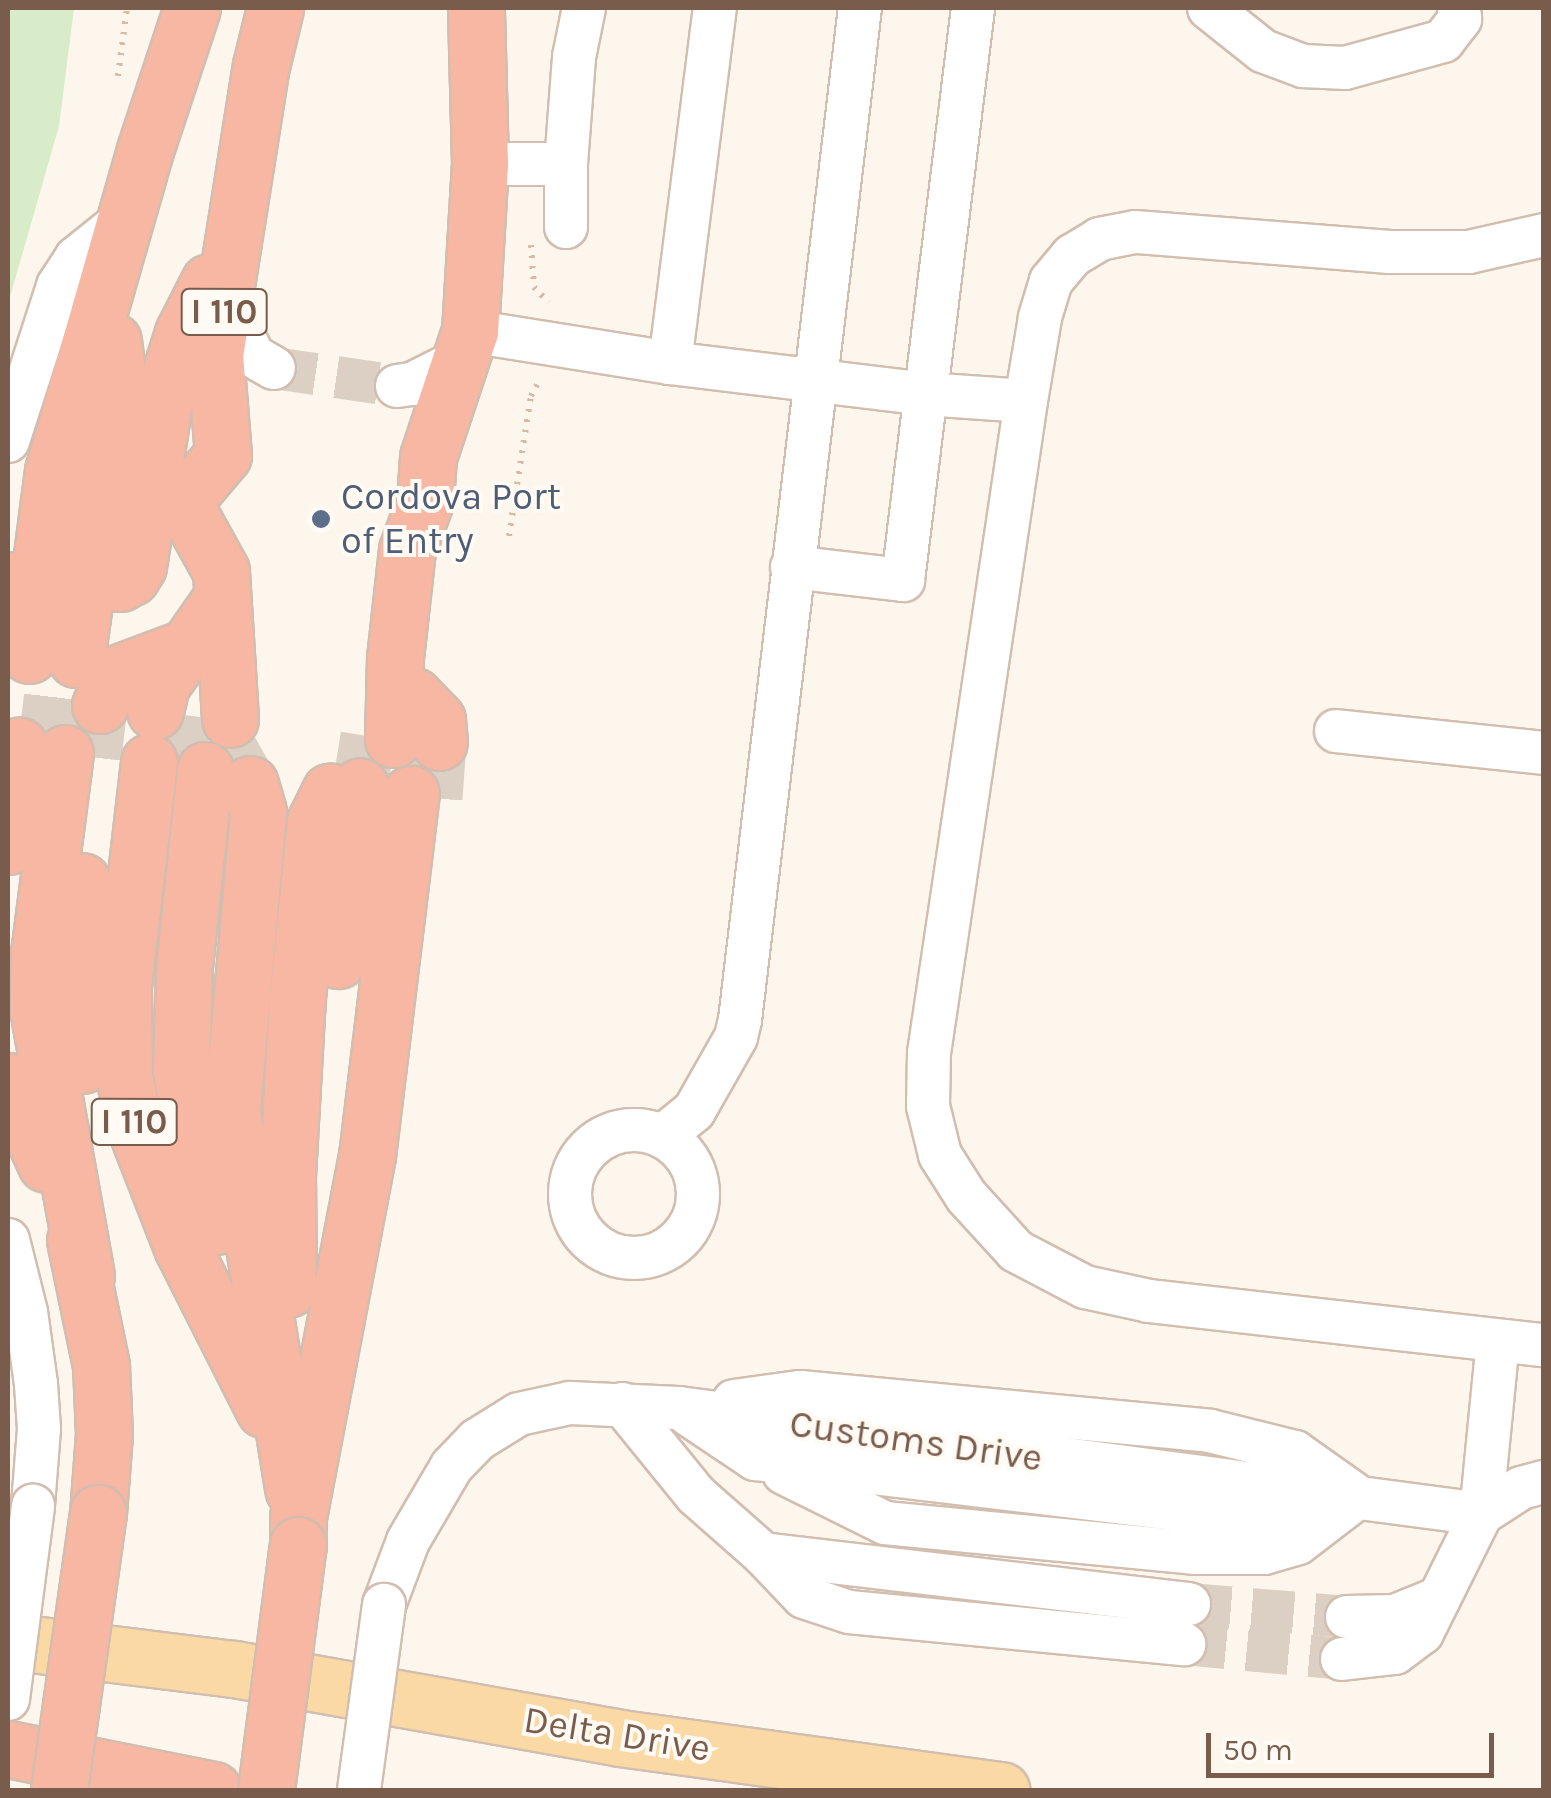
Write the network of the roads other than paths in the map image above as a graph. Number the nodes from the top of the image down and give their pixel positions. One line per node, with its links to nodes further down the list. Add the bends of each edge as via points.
1 (162, 8): 11 (highway)
2 (192, 8): 11 (highway)
3 (275, 8): 15 (highway, I 110)
4 (476, 8): 12 (highway)
5 (584, 8): 13 (lane)
6 (716, 8): 21 (lane)
7 (860, 8): 23 (lane)
8 (973, 8): 25 (lane)
9 (1209, 8): 10 (lane, via 1262,51 1303,66 1345,68 1443,41 1460,19)
10 (1459, 8)
11 (145, 150): 14 (highway)
12 (480, 164): 13 (lane); 20 (highway)
13 (566, 164): 16 (lane)
14 (127, 217): 18 (highway); 27 (lane, via 76,258 58,286)
15 (236, 227): 19 (highway, I 110); 31 (highway, via 174,359 138,566 120,583)
16 (548, 231)
17 (1544, 236): 26 (lane, via 1468,252 1390,252 1192,233 1100,239 1051,280)
18 (112, 273): 31 (highway, I 110, via 113,341 84,474); 31 (highway, I 110, via 73,340 33,464)
19 (226, 298): 22 (lane, via 253,356); 29 (highway, I 110, via 214,379 223,455 190,494 190,513 221,571)
20 (467, 345): 21 (lane); 24 (lane, via 412,384); 33 (highway, via 428,457 425,501 407,550)
21 (670, 363): 23 (lane)
22 (274, 368)
23 (814, 380): 25 (lane); 28 (lane)
24 (398, 386)
25 (924, 394): 26 (lane); 28 (lane, via 904,580)
26 (1026, 402): 44 (lane, via 929,1054 928,1106 940,1154 966,1196 1016,1250 1085,1287 1149,1302)
27 (8, 441)
28 (792, 567): 39 (lane, via 740,1020 694,1110)
29 (222, 598): 30 (highway, I 110); 31 (highway, I 110, via 192,674)
30 (198, 656): 31 (highway, I 110); 31 (highway, I 110)
31 (114, 700): 35 (highway, I 110); 36 (highway, I 110); 42 (highway, I 110, via 39,952 38,1010); 46 (highway, I 110, via 124,1076 134,1124 182,1247); 46 (highway, I 110, via 78,928 78,1044 89,1095 125,1162 154,1240 187,1302); 49 (highway, I 110, via 184,967 181,1069 188,1118); 49 (highway, I 110, via 258,812 232,1110)
32 (1336, 731): 34 (lane)
33 (395, 752): 43 (highway, via 414,1013 380,1212); 43 (highway, via 316,822 287,1176)
34 (1544, 753)
35 (8, 846)
36 (8, 942)
37 (8, 995): 40 (highway, I 110, via 19,1060)
38 (8, 1081): 40 (highway, I 110)
39 (663, 1136)
40 (63, 1201): 42 (highway, I 110)
41 (8, 1240): 61 (lane, bridge, via 26,1312 40,1429)
42 (86, 1276): 63 (highway, I 110, bridge, via 104,1434)
43 (312, 1341): 49 (highway); 53 (highway)
44 (1498, 1342): 45 (lane); 52 (lane)
45 (1544, 1345)
46 (240, 1364): 49 (highway, I 110)
47 (622, 1404): 48 (lane, Customs Drive); 57 (lane, via 696,1495 804,1596 848,1612); 66 (lane, Customs Drive, bridge, via 570,1403 519,1414 477,1440 452,1466 408,1541 384,1605)
48 (679, 1408): 51 (lane, Customs Drive); 51 (lane, via 754,1458 885,1524 1197,1553 1264,1553 1298,1543)
49 (286, 1452): 53 (highway, I 110)
50 (1544, 1482): 52 (lane, via 1521,1488)
51 (1358, 1497): 52 (lane, Customs Drive)
52 (1481, 1514): 54 (lane)
53 (298, 1531): 65 (highway, bridge)
54 (1439, 1598): 56 (lane, via 1395,1616); 59 (lane, via 1422,1633 1394,1652)
55 (8, 1613): 60 (main road, Delta Drive)
56 (1347, 1617)
57 (1187, 1624)
58 (8, 1641): 60 (main road, Delta Drive)
59 (1342, 1659)
60 (234, 1669): 67 (main road, Delta Drive, via 620,1738)
61 (8, 1700)
62 (8, 1750): 64 (highway)
63 (59, 1790)
64 (213, 1790)
65 (266, 1790)
66 (359, 1790)
67 (1001, 1790)

